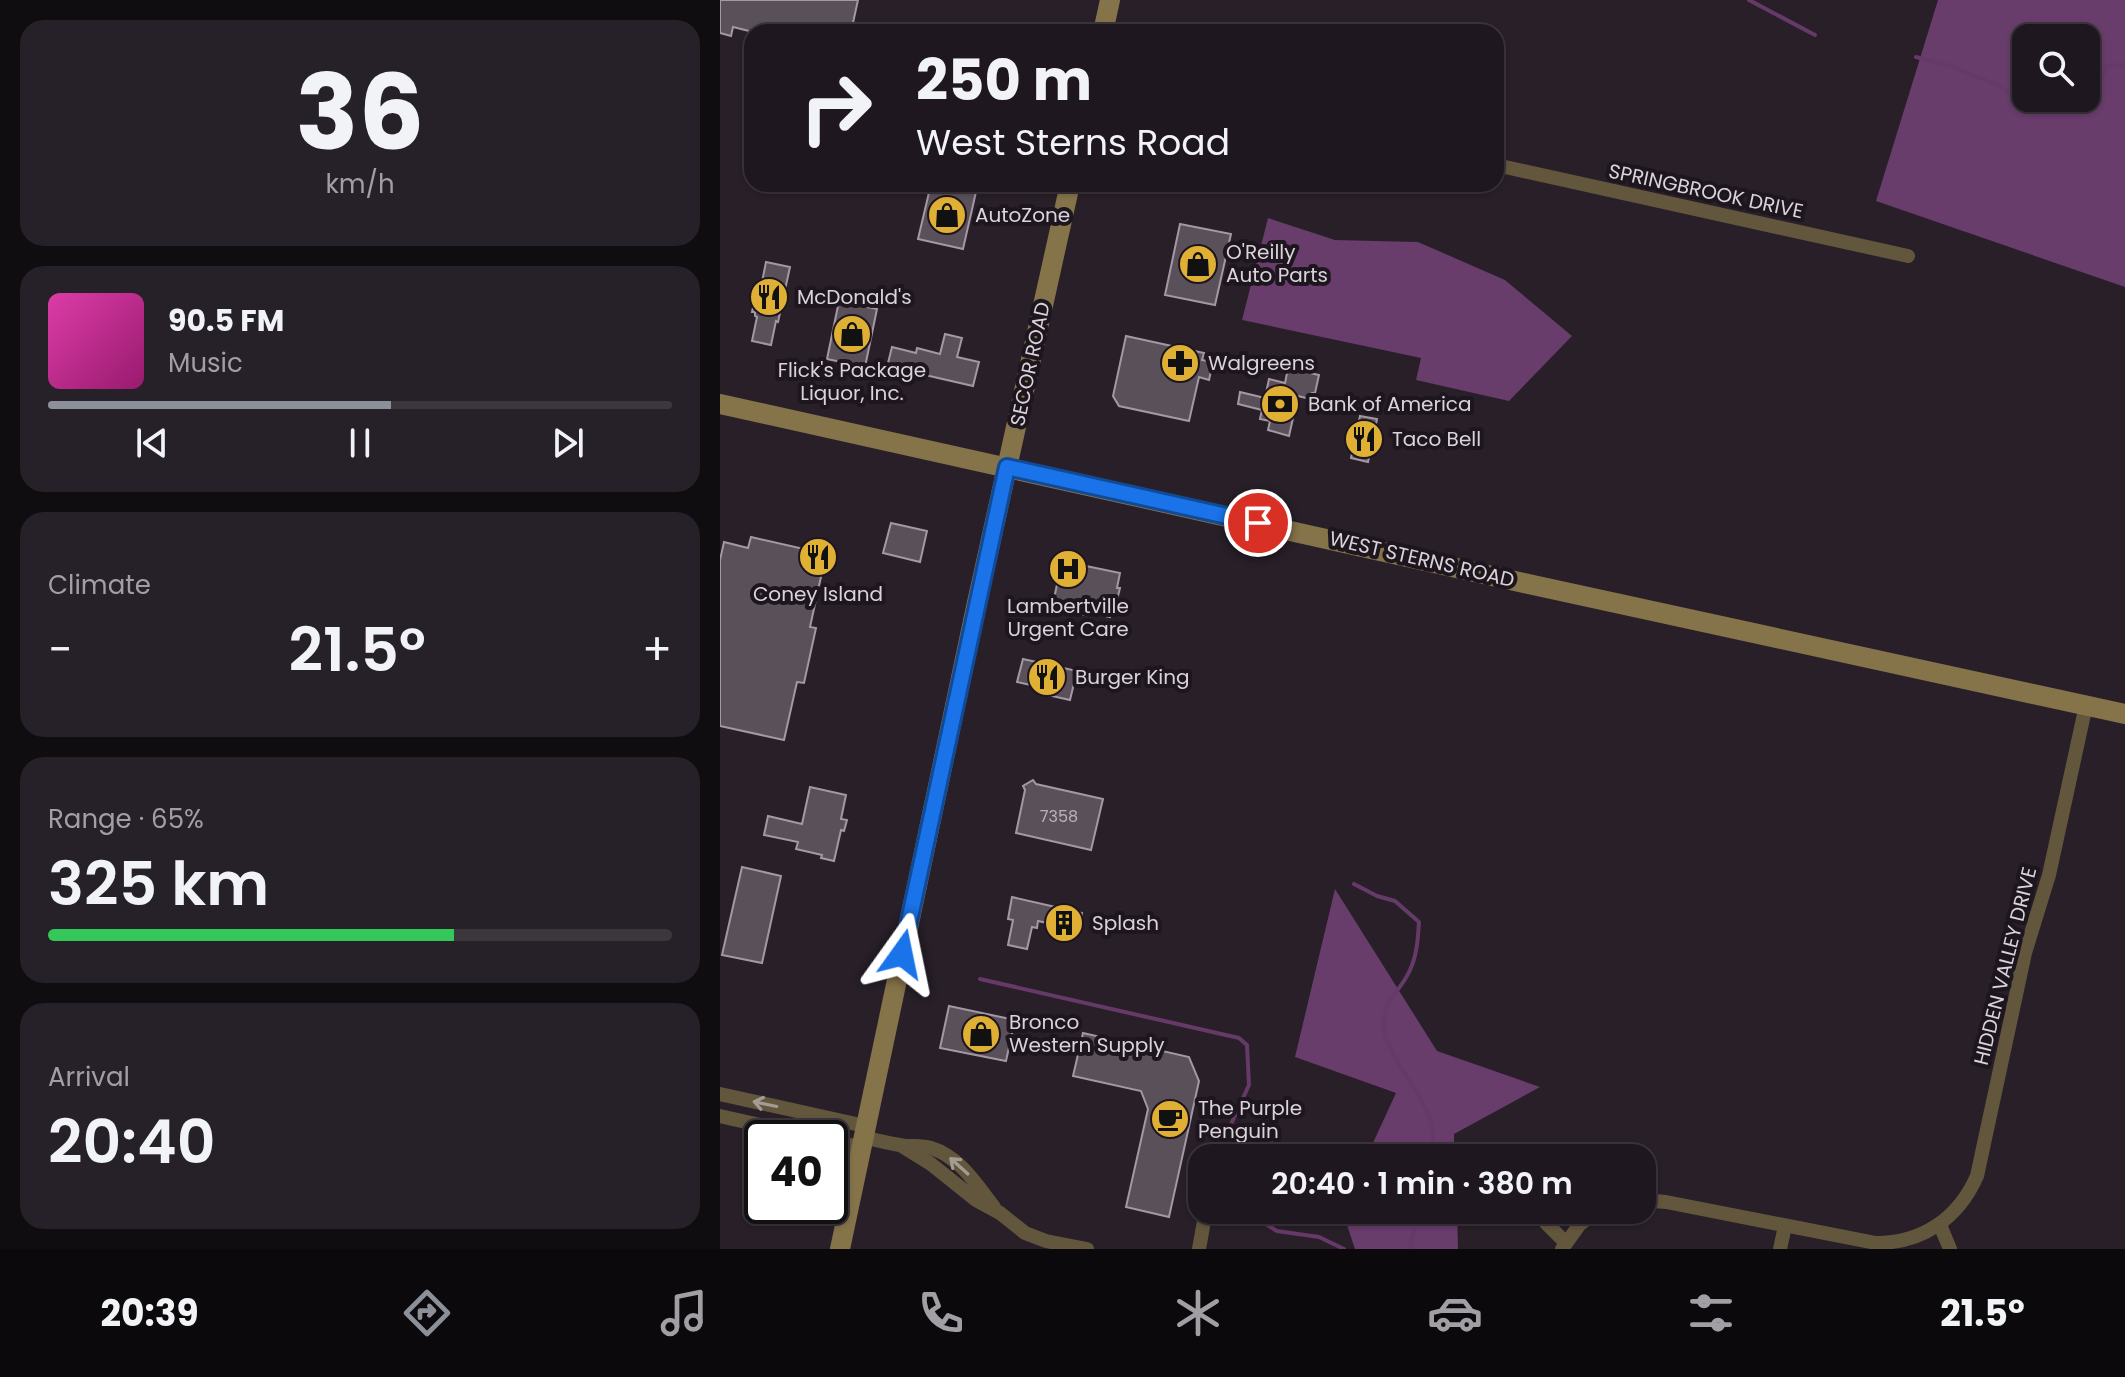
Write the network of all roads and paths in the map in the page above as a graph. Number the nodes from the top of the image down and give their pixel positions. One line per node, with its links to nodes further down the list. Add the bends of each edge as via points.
1 (1110, 0): 2 (main road)
2 (1105, 24)
3 (1504, 167): 5 (street, SPRINGBROOK DRIVE)
4 (1068, 192): 7 (main road, SECOR ROAD)
5 (1908, 256)
6 (720, 404): 7 (main road, WEST STERNS ROAD)
7 (1007, 467): 8 (main road, WEST STERNS ROAD); 14 (main road, SECOR ROAD)
8 (2086, 705): 9 (main road, WEST STERNS ROAD); 21 (street, HIDDEN VALLEY DRIVE, via 1977,1176)
9 (2125, 714)
10 (720, 1094): 14 (street, one-way to 10)
11 (720, 1116): 12 (street)
12 (744, 1121)
13 (1273, 1131): 16 (street)
14 (863, 1136): 15 (street); 25 (main road, SECOR ROAD); 26 (street, via 902,1146 1031,1236)
15 (848, 1138)
16 (1260, 1144)
17 (1656, 1201): 22 (street, HIDDEN VALLEY DRIVE)
18 (1203, 1224): 27 (street)
19 (1547, 1224): 23 (street)
20 (1580, 1224): 23 (street)
21 (1940, 1225): 24 (street, HIDDEN VALLEY DRIVE); 29 (street)
22 (1785, 1226): 24 (street, HIDDEN VALLEY DRIVE); 28 (street)
23 (1564, 1246)
24 (1896, 1246)
25 (840, 1249)
26 (1087, 1249)
27 (1199, 1249)
28 (1780, 1249)
29 (1950, 1249)

